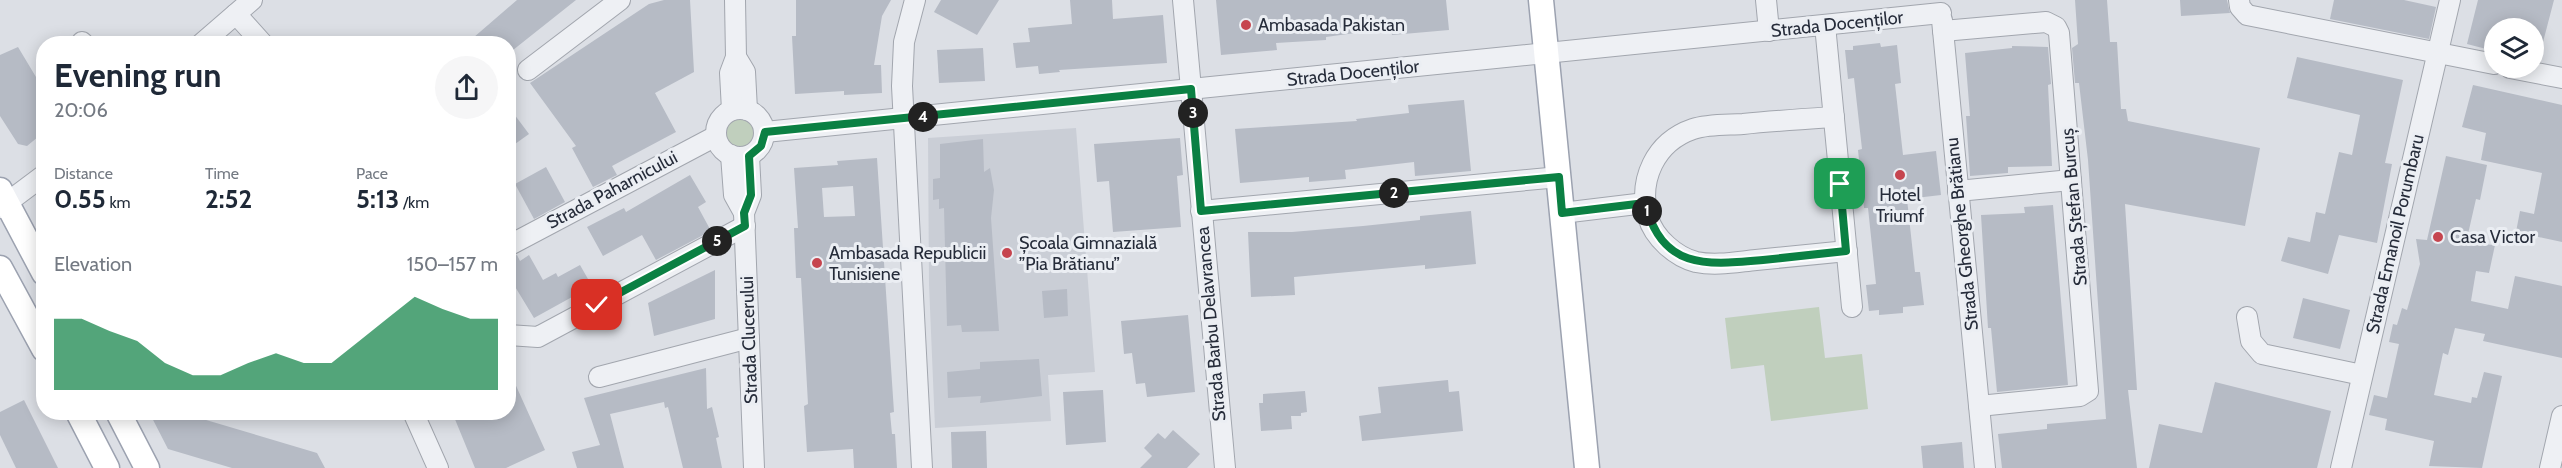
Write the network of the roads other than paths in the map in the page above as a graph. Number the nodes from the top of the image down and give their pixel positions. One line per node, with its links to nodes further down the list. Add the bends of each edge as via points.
1 (252, 0): 10 (street)
2 (620, 0): 19 (street)
3 (735, 0): 23 (street, via 736,57 745,72)
4 (915, 0): 25 (street, via 909,14 902,63)
5 (1183, 0): 22 (street, Strada Barbu Delavrancea)
6 (1541, 0): 16 (main road)
7 (1766, 0): 13 (street)
8 (2450, 0): 17 (street, Strada Emanoil Porumbaru)
9 (2241, 6): 17 (street, via 2247,15)
10 (236, 14): 14 (street); 15 (street)
11 (1941, 15): 12 (street, Strada Docenților); 31 (street, Strada Ștefan Burcuș, via 2046,22 2056,27); 32 (street, Strada Gheorghe Brătianu)
12 (1825, 25): 13 (street, Strada Docenților); 24 (street)
13 (1769, 31): 16 (street, Strada Docenților)
14 (210, 36)
15 (256, 36)
16 (1546, 53): 22 (street, Strada Docenților); 29 (main road)
17 (2438, 53): 18 (street); 48 (street, Strada Emanoil Porumbaru)
18 (2484, 62)
19 (528, 70)
20 (2544, 75): 21 (street)
21 (2562, 78)
22 (1191, 89): 25 (street, Strada Docenților); 35 (street, Strada Barbu Delavrancea)
23 (740, 110): 26 (street, via 759,117); 27 (street, via 720,120)
24 (1834, 117): 34 (street, via 1708,126 1677,136 1663,147 1650,167); 39 (street)
25 (903, 119): 26 (street, Strada Docenților); 60 (street)
26 (765, 132): 28 (street, via 761,146)
27 (716, 136): 28 (street, via 720,147); 38 (street, Strada Paharnicului)
28 (740, 156): 37 (street, Strada Clucerului, via 734,195)
29 (1559, 177): 35 (street); 36 (main road)
30 (36, 180): 33 (street)
31 (2072, 180): 32 (street); 50 (street, Strada Ștefan Burcuș, via 2088,391 2080,396)
32 (1958, 190): 50 (street, Strada Gheorghe Brătianu)
33 (2, 201): 40 (main road)
34 (1645, 203): 36 (street); 39 (street, via 1649,222 1659,238 1694,261 1721,264)
35 (1201, 211): 55 (street, Strada Barbu Delavrancea)
36 (1562, 213): 61 (main road)
37 (744, 219): 45 (street, via 538,337); 47 (street, Strada Clucerului)
38 (516, 242)
39 (1846, 251): 43 (street)
40 (36, 259)
41 (0, 268): 42 (main road)
42 (7, 297): 46 (main road)
43 (1852, 307)
44 (2247, 317): 48 (street, via 2251,341 2262,354)
45 (516, 336)
46 (36, 338)
47 (749, 338): 49 (street); 59 (street, Strada Clucerului)
48 (2362, 375): 63 (street, Strada Emanoil Porumbaru)
49 (599, 377)
50 (1979, 406): 62 (street, Strada Gheorghe Brătianu)
51 (2562, 416): 64 (street)
52 (82, 420): 56 (main road)
53 (122, 420): 57 (main road)
54 (417, 420): 58 (street)
55 (1223, 467)
56 (107, 468)
57 (147, 468)
58 (438, 468)
59 (754, 468)
60 (922, 468)
61 (1587, 468)
62 (1985, 468)
63 (2341, 468)
64 (2550, 468)

